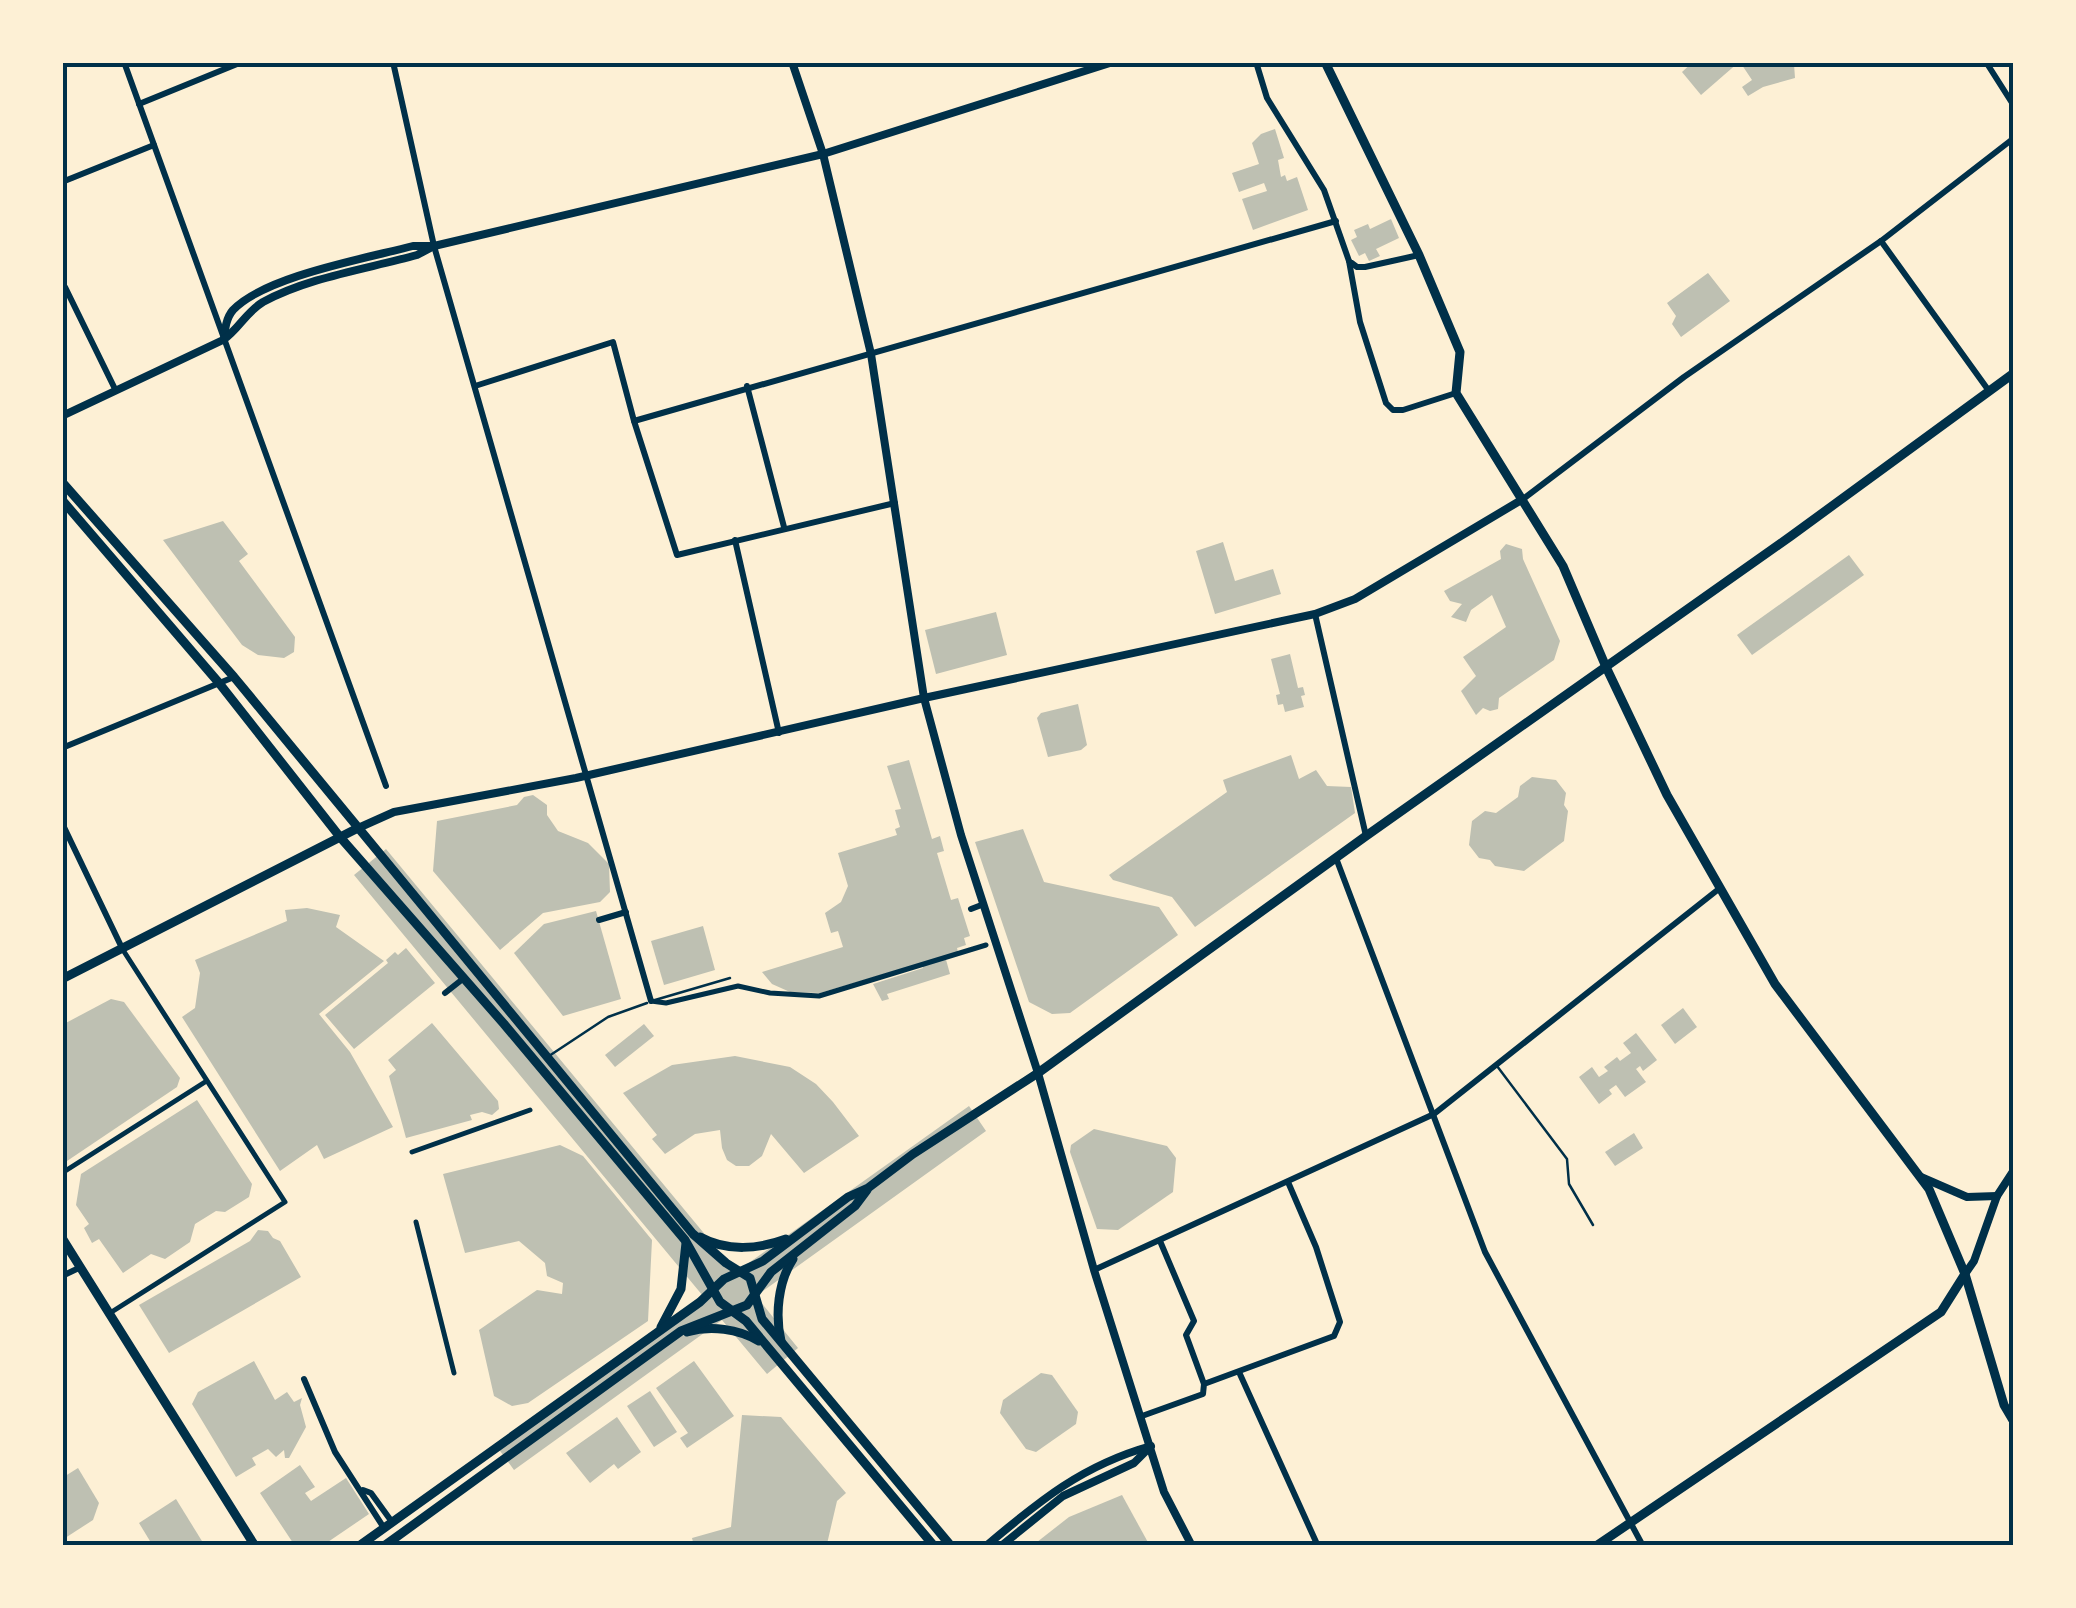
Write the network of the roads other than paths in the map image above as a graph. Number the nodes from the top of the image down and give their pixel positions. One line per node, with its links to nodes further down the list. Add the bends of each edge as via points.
1 (124, 62): 9 (street)
2 (242, 62): 9 (street)
3 (393, 62): 17 (street)
4 (792, 62): 13 (street)
5 (1113, 62): 13 (street)
6 (1256, 62): 15 (street, via 1268,98)
7 (1325, 62): 18 (main road)
8 (1986, 62): 10 (street)
9 (138, 104): 12 (street)
10 (2014, 106)
11 (2014, 138): 16 (street)
12 (154, 145): 14 (street); 21 (street)
13 (823, 154): 17 (street); 22 (street)
14 (62, 182)
15 (1336, 221): 19 (street); 22 (street)
16 (1882, 241): 27 (street); 32 (street, via 1684,377)
17 (434, 246): 21 (street, via 274,297 247,313); 24 (street)
18 (1420, 255): 19 (street, via 1365,267); 28 (main road, via 1460,352)
19 (1349, 260): 28 (street, via 1386,404 1403,410)
20 (62, 288): 26 (street)
21 (224, 340): 26 (street); 45 (street)
22 (871, 354): 25 (street); 34 (street)
23 (2014, 373): 27 (main road)
24 (475, 386): 30 (street, via 613,342); 44 (street)
25 (747, 386): 30 (street); 35 (street)
26 (116, 388): 29 (street)
27 (1990, 390): 38 (main road)
28 (1456, 394): 32 (main road)
29 (62, 416)
30 (634, 421): 36 (street, via 678,555)
31 (62, 482): 39 (main road)
32 (1523, 499): 37 (street, via 1355,599); 38 (main road, via 1563,566)
33 (62, 500): 40 (main road)
34 (895, 503): 35 (street); 41 (street)
35 (784, 527): 36 (street)
36 (735, 540): 42 (street)
37 (1315, 614): 41 (street); 48 (street)
38 (1606, 667): 48 (main road); 51 (main road, via 1667,795)
39 (234, 677): 40 (street); 47 (main road)
40 (219, 683): 43 (street); 49 (main road)
41 (924, 698): 42 (street); 52 (street)
42 (779, 733): 44 (street)
43 (62, 748)
44 (588, 775): 47 (street, via 394,812); 54 (street)
45 (386, 786)
46 (62, 822): 57 (street)
47 (356, 829): 49 (main road); 63 (main road)
48 (1366, 836): 50 (main road)
49 (340, 837): 57 (main road); 58 (main road)
50 (1336, 858): 65 (main road); 68 (street)
51 (1722, 886): 64 (street); 72 (main road, via 1775,984)
52 (984, 904): 53 (street); 65 (street)
53 (971, 908)
54 (626, 912): 55 (street); 62 (street)
55 (598, 920)
56 (986, 945): 62 (street, via 819,996 738,986)
57 (122, 948): 60 (main road); 66 (street)
58 (464, 978): 61 (street); 78 (main road)
59 (730, 978): 62 (lane)
60 (62, 979)
61 (444, 993)
62 (651, 1001): 63 (lane, via 608,1017)
63 (548, 1056): 78 (main road)
64 (1496, 1065): 68 (street); 77 (lane, via 1568,1159 1569,1184)
65 (1038, 1074): 74 (main road); 84 (street)
66 (206, 1082): 71 (street); 91 (street, via 284,1202)
67 (530, 1110): 69 (street)
68 (1434, 1114): 73 (street); 104 (street, via 1486,1252)
69 (412, 1152)
70 (2014, 1170): 75 (street)
71 (62, 1174)
72 (1921, 1177): 75 (street, via 1967,1197); 86 (main road)
73 (1288, 1182): 81 (street); 96 (street, via 1340,1322 1334,1336)
74 (868, 1188): 79 (main road); 82 (main road)
75 (1997, 1196): 86 (street)
76 (416, 1222): 97 (street)
77 (1593, 1225)
78 (689, 1237): 79 (main road, via 756,1248); 85 (main road); 88 (main road); 92 (main road, via 681,1289)
79 (794, 1237): 85 (main road)
80 (62, 1238): 83 (main road)
81 (1160, 1241): 84 (street); 99 (street, via 1194,1322 1186,1335)
82 (803, 1246): 89 (main road); 94 (main road, via 782,1281)
83 (81, 1267): 87 (street); 91 (main road)
84 (1094, 1270): 100 (street)
85 (738, 1272): 88 (main road); 89 (main road)
86 (1965, 1274): 101 (main road); 104 (main road, via 1941,1312)
87 (62, 1276)
88 (713, 1290): 90 (main road); 92 (main road)
89 (756, 1292): 90 (main road); 94 (main road, via 762,1319)
90 (731, 1312): 93 (main road); 95 (main road)
91 (110, 1313): 106 (main road)
92 (658, 1332): 103 (main road)
93 (666, 1341): 95 (main road, via 700,1328 729,1330); 108 (main road)
94 (782, 1343): 110 (main road)
95 (772, 1352): 109 (main road)
96 (1239, 1371): 99 (street); 105 (street)
97 (454, 1373)
98 (304, 1379): 103 (street, via 336,1452 372,1493)
99 (1204, 1384): 100 (street, via 1203,1394)
100 (1142, 1416): 102 (street)
101 (2014, 1422)
102 (1151, 1446): 111 (street, via 1059,1486); 112 (street, via 1134,1463 1063,1496); 113 (street, via 1164,1492)
103 (388, 1525): 107 (main road)
104 (1630, 1525): 114 (main road); 115 (street)
105 (1316, 1545)
106 (256, 1546)
107 (359, 1546)
108 (384, 1546)
109 (934, 1546)
110 (951, 1546)
111 (986, 1546)
112 (1001, 1546)
113 (1192, 1546)
114 (1596, 1546)
115 (1643, 1546)

